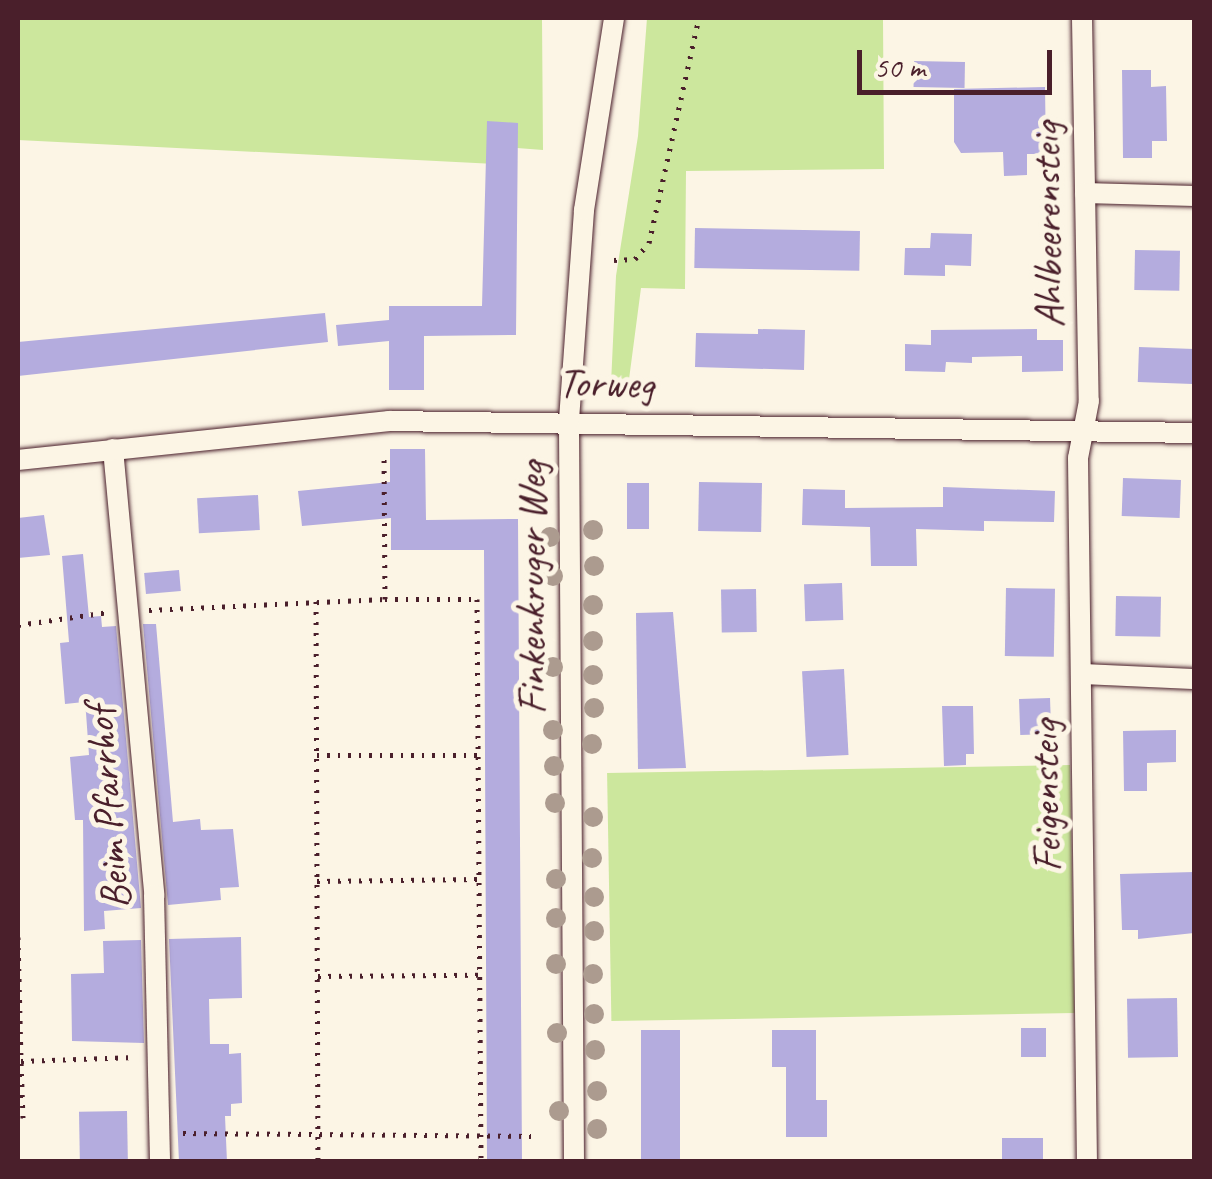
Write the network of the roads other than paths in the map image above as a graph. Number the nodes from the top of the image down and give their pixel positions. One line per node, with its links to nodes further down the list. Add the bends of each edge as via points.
1 (614, 18): 5 (street, Finkenkruger Weg, via 584,210)
2 (1082, 18): 3 (street, Ahlbeerensteig)
3 (1086, 193): 4 (street); 6 (street, Ahlbeerensteig, via 1090,402)
4 (1194, 196)
5 (569, 420): 6 (street, Torweg); 8 (street, Torweg, via 389,421); 13 (street, Finkenkruger Weg)
6 (1084, 430): 7 (street, Torweg); 10 (street, Feigensteig, via 1078,458)
7 (1194, 432)
8 (113, 450): 9 (street, Torweg); 12 (street, Beim Pfarrhof, via 154,895)
9 (18, 460)
10 (1082, 674): 11 (street); 14 (street, Feigensteig)
11 (1194, 679)
12 (160, 1162)
13 (574, 1162)
14 (1087, 1162)

